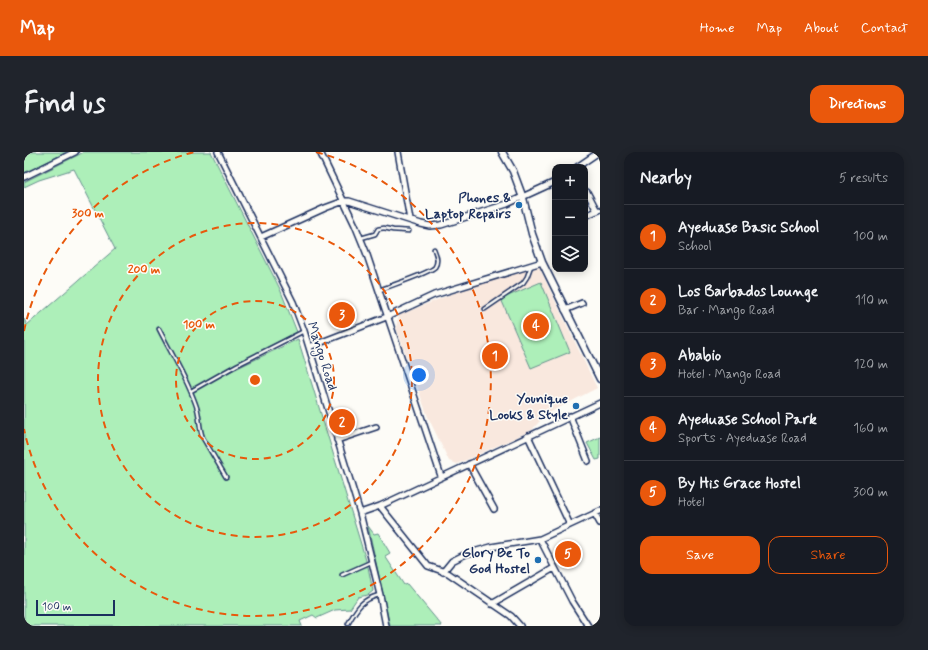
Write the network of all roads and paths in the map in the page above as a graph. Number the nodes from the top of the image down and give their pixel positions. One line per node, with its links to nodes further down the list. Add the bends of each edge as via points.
1 (75, 152): 8 (street)
2 (218, 152): 17 (street, Mango Road)
3 (320, 152): 12 (street)
4 (398, 152): 15 (street)
5 (502, 152): 11 (street, via 513,171)
6 (599, 152): 7 (street)
7 (581, 164)
8 (24, 177)
9 (552, 184): 11 (street)
10 (588, 194): 13 (street)
11 (523, 198): 15 (street, via 441,225 430,226); 20 (street)
12 (344, 201): 15 (street); 17 (street); 18 (street)
13 (598, 211): 14 (street)
14 (588, 215)
15 (410, 220)
16 (409, 231): 18 (lane, via 380,228 375,234)
17 (261, 237): 28 (street, Mango Road, via 293,302)
18 (360, 238): 22 (street)
19 (434, 248): 22 (lane, via 437,259 435,267)
20 (542, 262): 21 (street); 25 (street)
21 (531, 265): 24 (lane, via 523,283); 26 (street, via 434,295)
22 (380, 290): 26 (street)
23 (582, 303): 25 (street)
24 (485, 309)
25 (565, 310): 30 (street)
26 (389, 316): 29 (street); 39 (street)
27 (159, 329): 31 (lane)
28 (304, 332): 29 (street, Mango Road); 31 (lane)
29 (309, 347): 36 (street, Mango Road)
30 (600, 379)
31 (191, 391): 40 (lane, via 203,438)
32 (600, 402): 33 (street)
33 (570, 416): 35 (street); 37 (street)
34 (376, 427): 36 (street)
35 (528, 436): 38 (street); 46 (street)
36 (338, 440): 43 (street, Mango Road)
37 (588, 461)
38 (469, 464): 39 (street); 42 (street)
39 (441, 476): 41 (street)
40 (226, 477)
41 (380, 506): 43 (street); 50 (street, via 428,566)
42 (494, 509)
43 (360, 513): 48 (street, Mango Road)
44 (598, 513): 45 (street); 46 (street)
45 (600, 523)
46 (570, 525): 47 (street)
47 (540, 539): 49 (street); 50 (street, via 466,554 452,562)
48 (372, 562): 51 (lane); 52 (street, Mango Road)
49 (554, 568): 53 (street); 57 (street)
50 (443, 572): 53 (street)
51 (342, 575)
52 (380, 595): 54 (lane, via 369,598 360,605); 55 (street, Mango Road)
53 (492, 604): 56 (street, via 511,616)
54 (348, 624)
55 (386, 626)
56 (520, 626)
57 (588, 626)

